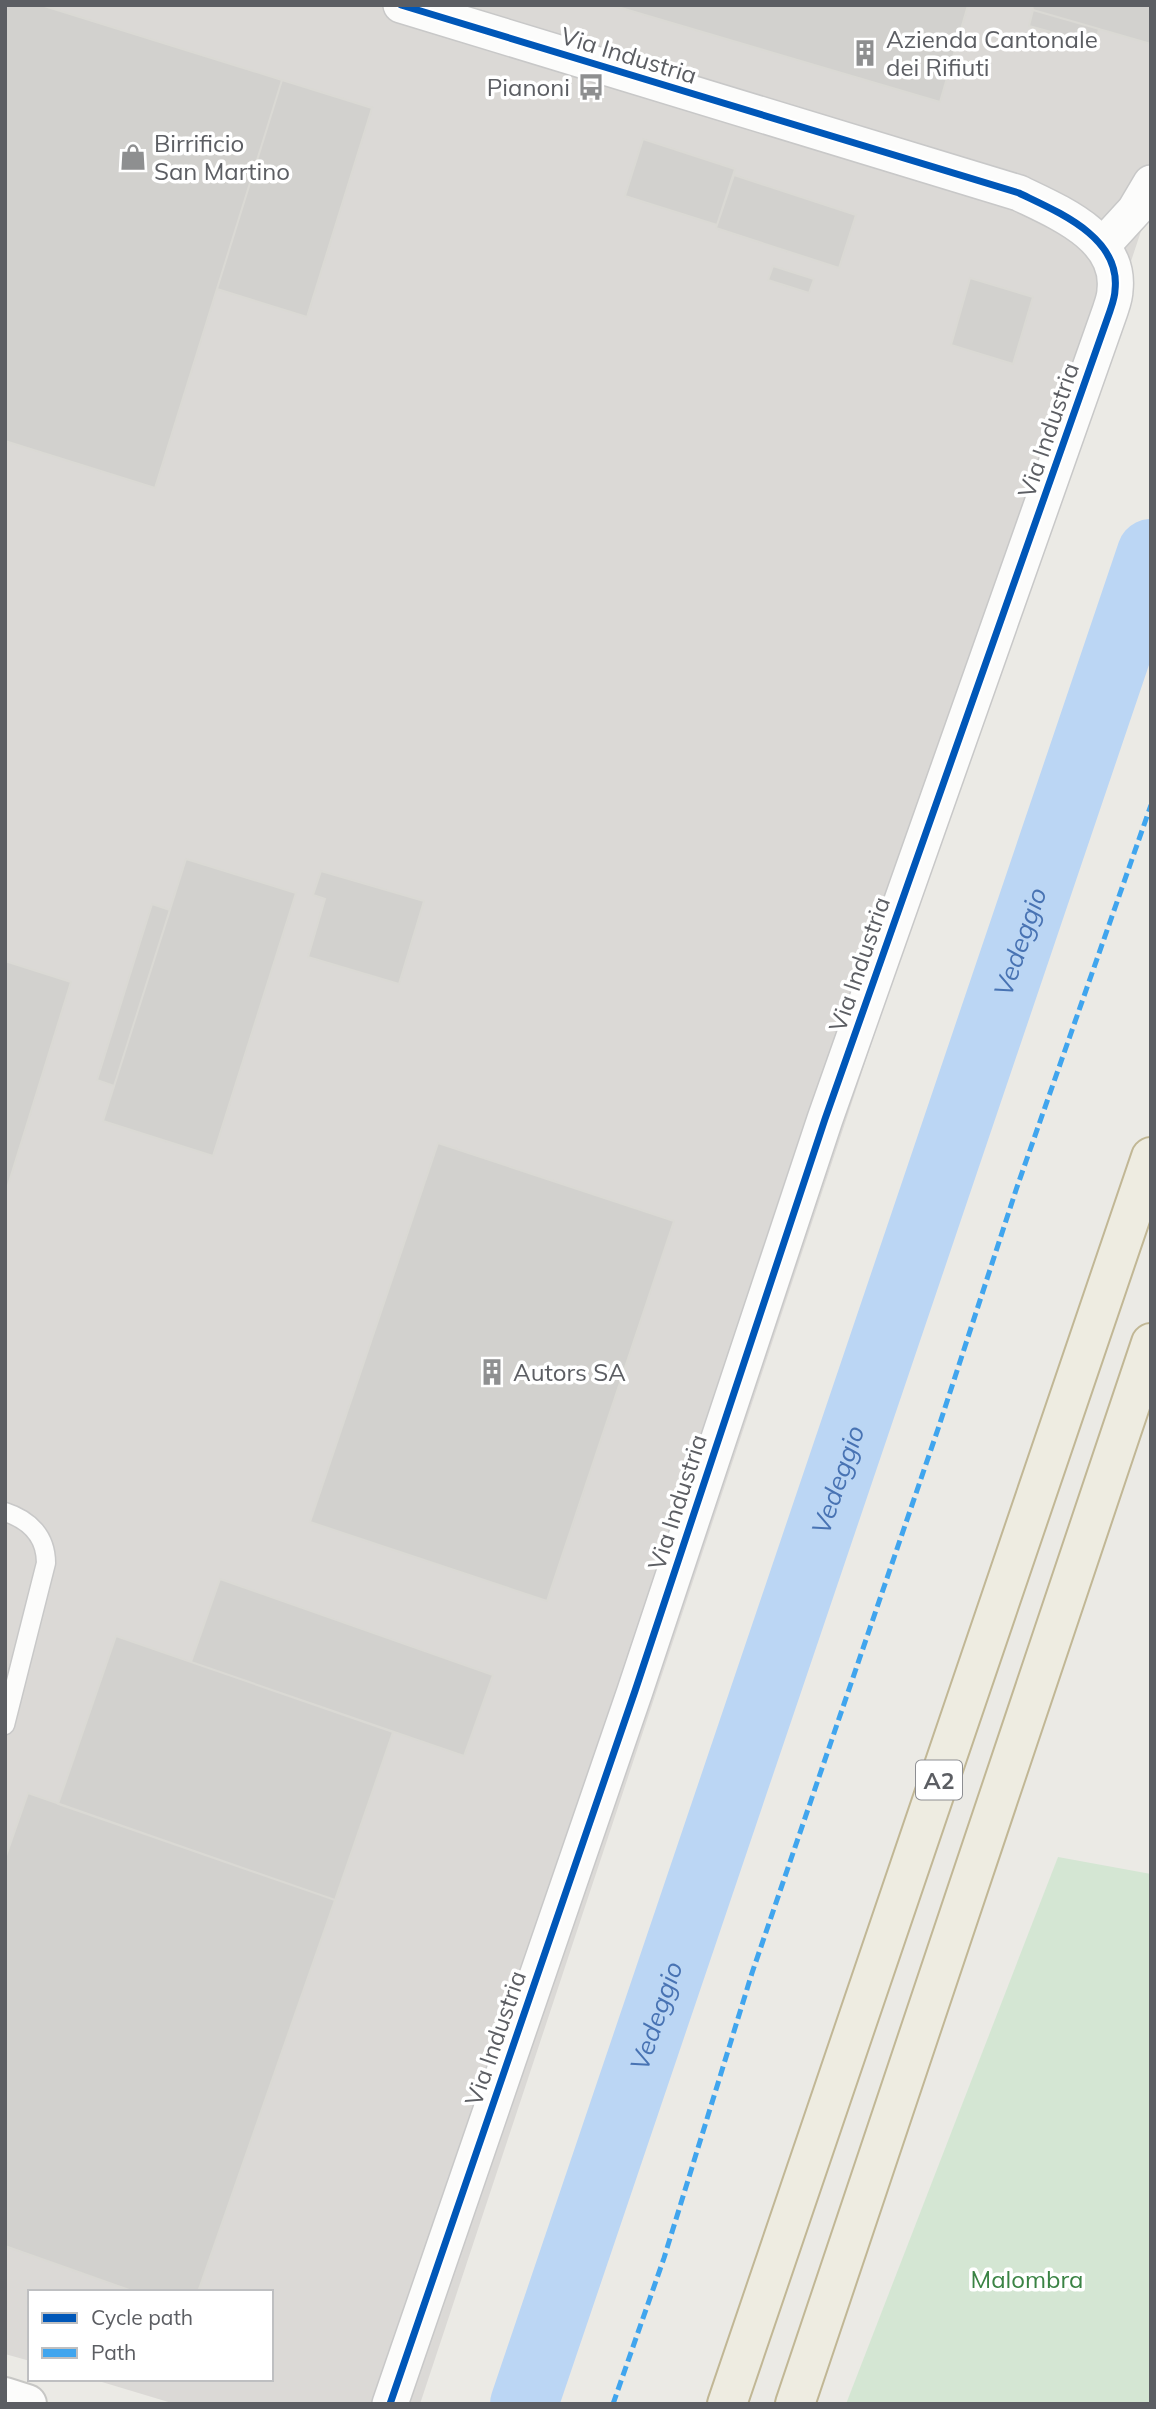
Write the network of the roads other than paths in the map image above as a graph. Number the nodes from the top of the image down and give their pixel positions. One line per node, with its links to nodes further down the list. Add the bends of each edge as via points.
1 (401, 5): 3 (street, Via Industria, via 1019,193 1086,230)
2 (1151, 183): 3 (street, via 1135,210)
3 (1102, 246): 10 (street, Via Industria, via 1112,265 1116,289 1110,311 825,1119)
4 (1151, 1157): 11 (highway, A2)
5 (1151, 1343): 12 (highway, A2)
6 (5, 1512): 7 (lane, via 34,1529 46,1549)
7 (5, 1725)
8 (5, 2397): 9 (main road)
9 (27, 2404)
10 (390, 2404)
11 (727, 2404)
12 (795, 2404)

